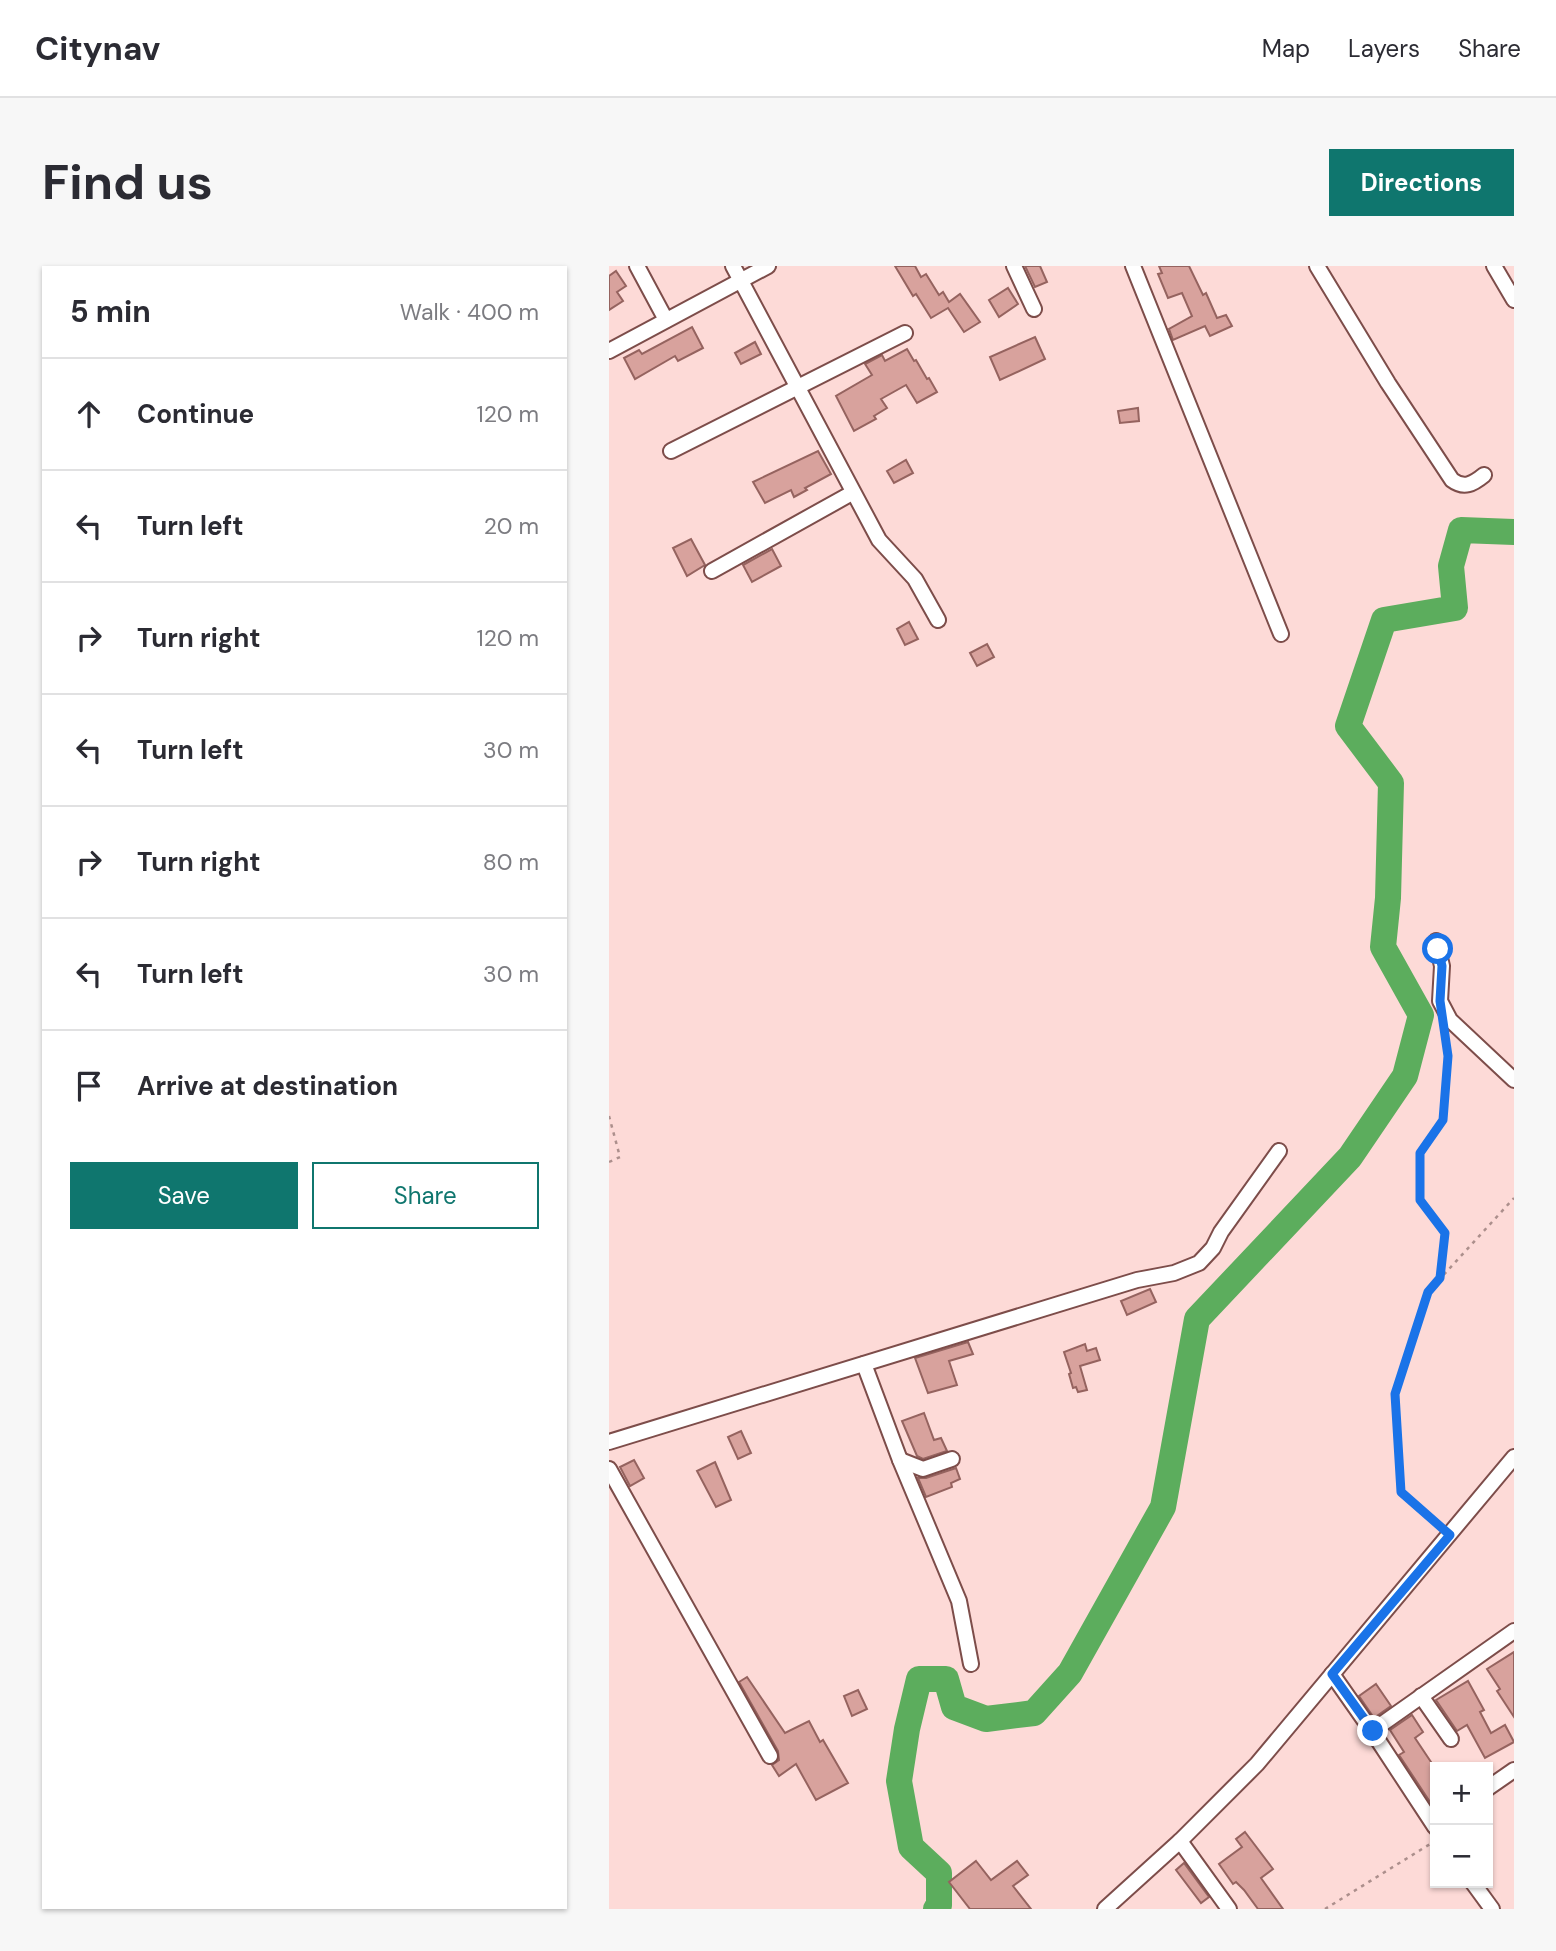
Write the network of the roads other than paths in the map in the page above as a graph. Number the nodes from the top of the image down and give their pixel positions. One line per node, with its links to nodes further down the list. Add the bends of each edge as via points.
1 (637, 266): 11 (street)
2 (733, 266): 8 (street)
3 (768, 266): 8 (street)
4 (1014, 266): 10 (street)
5 (1133, 266): 20 (street)
6 (1317, 266): 16 (street, via 1451,480 1466,486)
7 (1494, 266): 9 (street)
8 (741, 280): 11 (street); 14 (street)
9 (1514, 300)
10 (1034, 309)
11 (666, 320): 13 (street)
12 (905, 333): 14 (street)
13 (609, 351)
14 (799, 388): 15 (street); 17 (street)
15 (671, 451)
16 (1484, 475)
17 (852, 493): 18 (street); 19 (street, via 883,547 915,579)
18 (712, 571)
19 (938, 620)
20 (1281, 634)
21 (1436, 941): 22 (street, via 1442,966 1440,1001 1450,1020)
22 (1514, 1080)
23 (1279, 1151): 24 (street, via 1199,1263)
24 (864, 1364): 25 (street); 28 (street)
25 (609, 1442)
26 (1514, 1457): 32 (street)
27 (952, 1459): 28 (street, via 923,1469)
28 (900, 1460): 31 (street, via 959,1601)
29 (609, 1469): 36 (street)
30 (1514, 1631): 33 (street)
31 (971, 1664)
32 (1332, 1674): 34 (street); 40 (street, via 1257,1764)
33 (1421, 1696): 34 (street); 35 (street)
34 (1373, 1731): 39 (street)
35 (1451, 1739)
36 (770, 1756)
37 (1514, 1770): 38 (street)
38 (1493, 1785)
39 (1430, 1817)
40 (1180, 1841): 42 (street); 43 (street)
41 (1477, 1888): 44 (street)
42 (1105, 1909)
43 (1229, 1909)
44 (1492, 1909)

